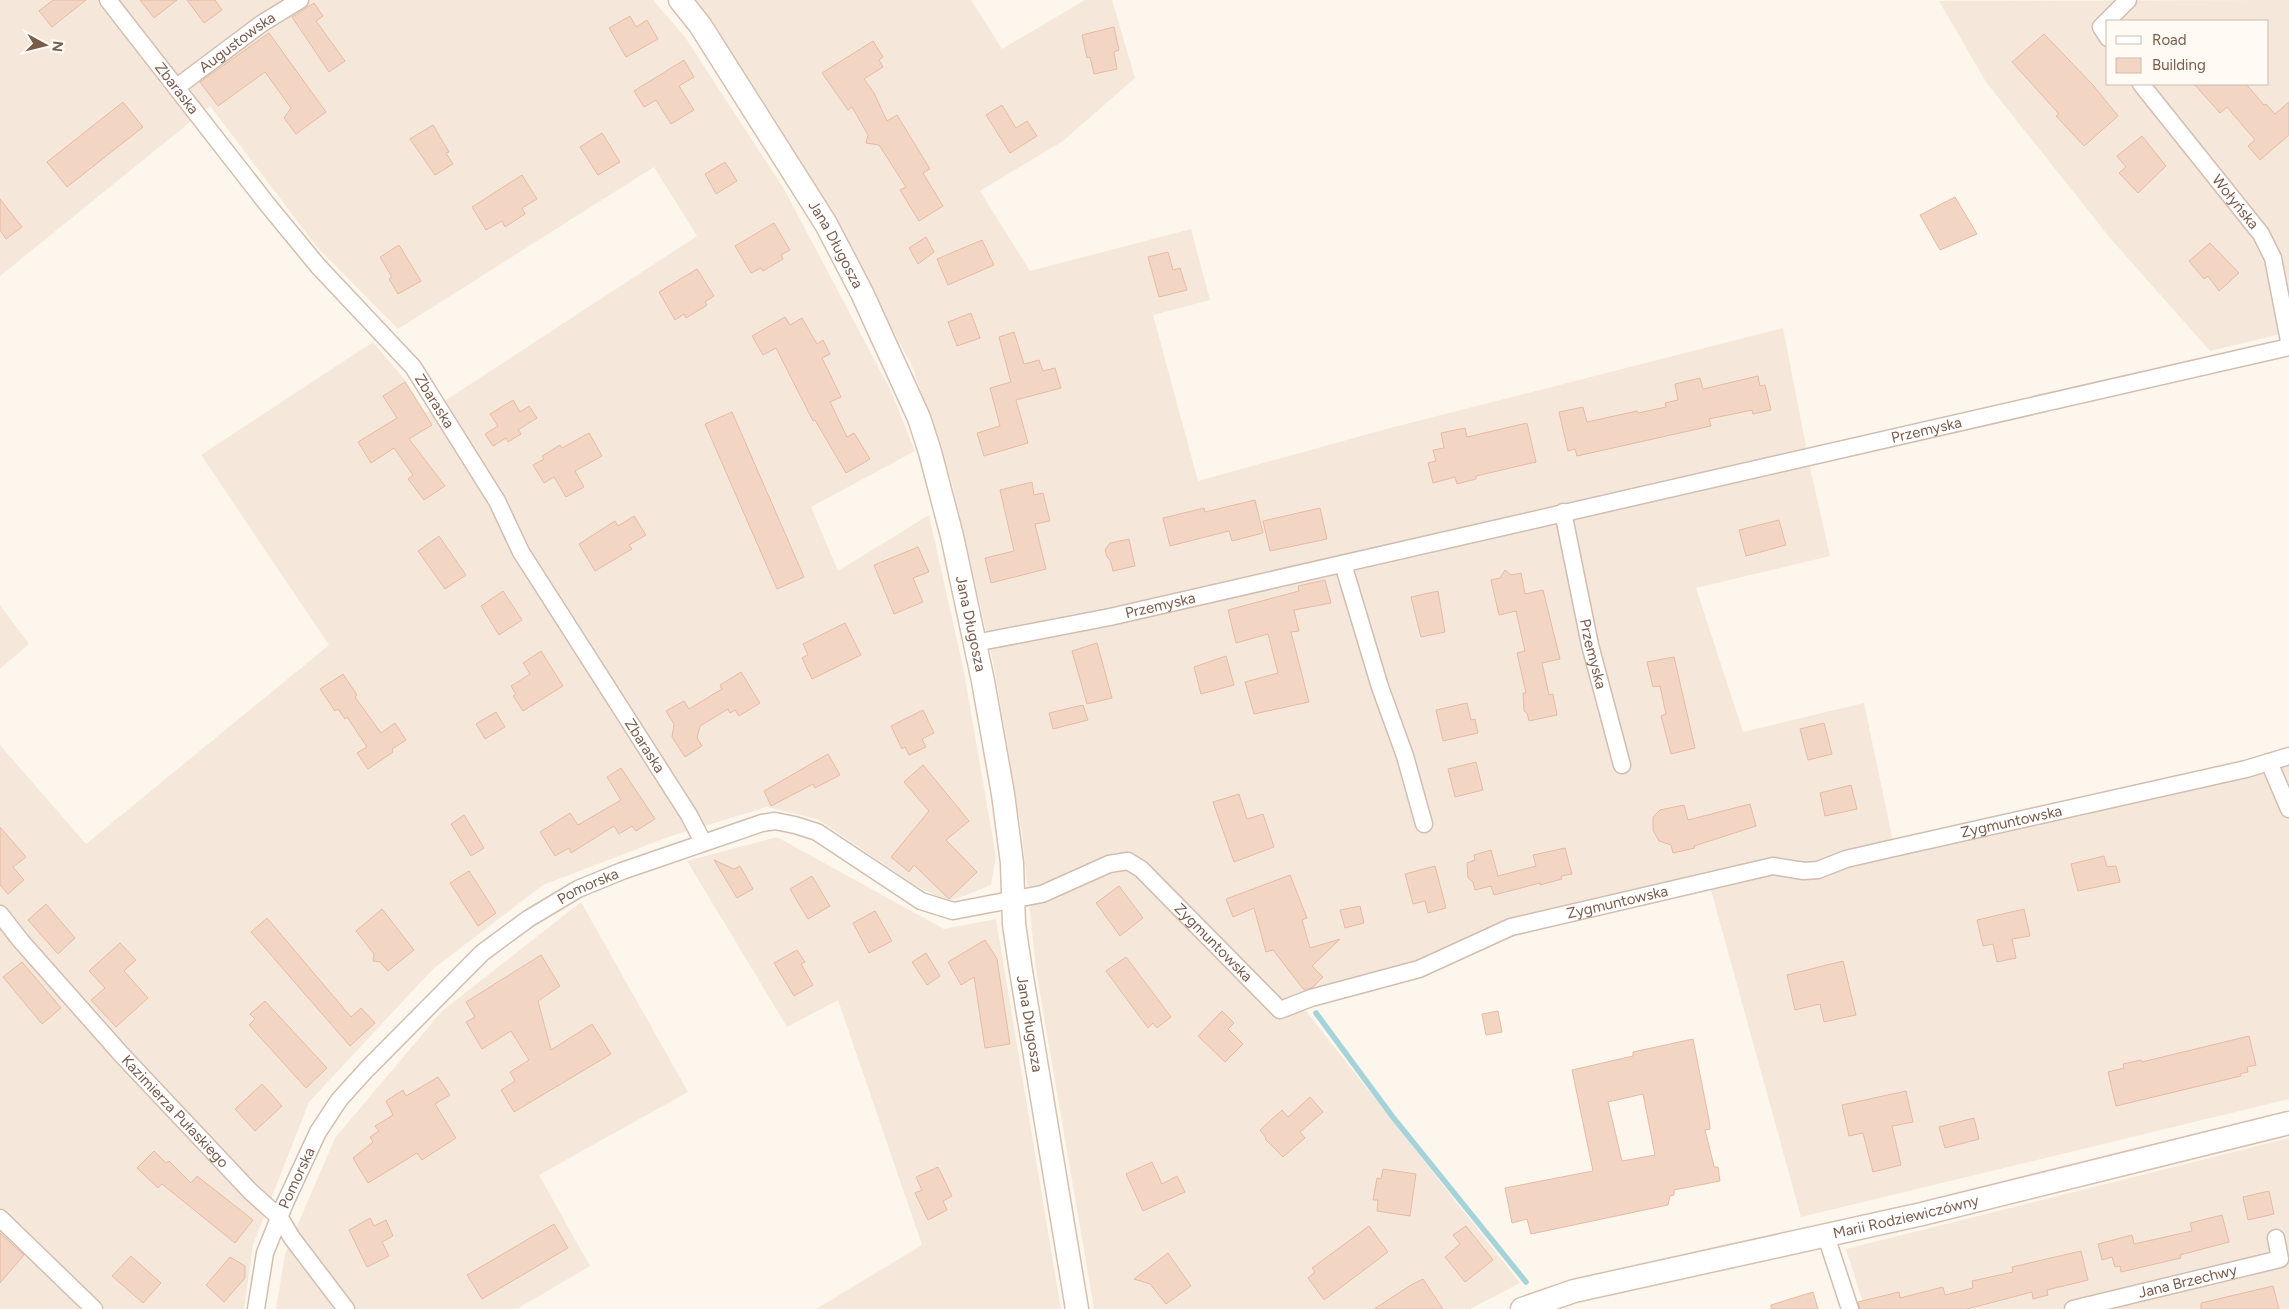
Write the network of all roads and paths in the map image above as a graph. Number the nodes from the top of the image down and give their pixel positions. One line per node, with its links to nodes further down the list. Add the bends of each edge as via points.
1 (108, 0): 9 (street, Zbaraska)
2 (300, 0): 9 (street, Augustowska, via 261,24)
3 (680, 0): 14 (street, Jana Długosza, via 700,25 826,224 910,395 930,452)
4 (2128, 0): 5 (street)
5 (2108, 20)
6 (2106, 22): 7 (street, via 2101,27)
7 (2106, 35)
8 (2142, 85): 10 (street, Wołyńska, via 2261,234 2273,258)
9 (177, 88): 20 (street, Zbaraska, via 318,266 413,367 497,501 521,552 690,815)
10 (2289, 341)
11 (2289, 347): 12 (street, Przemyska)
12 (1563, 512): 13 (street, Przemyska); 17 (street, Przemyska, via 1590,645)
13 (1343, 564): 14 (street, Przemyska, via 1110,617); 19 (street)
14 (975, 643): 21 (street, Jana Długosza, via 1004,794)
15 (2289, 756): 16 (street, Zygmuntowska)
16 (2269, 762): 18 (street); 21 (street, Zygmuntowska, via 1875,852 1818,870 1773,866 1529,923 1481,939 1419,969 1311,998 1280,1010 1141,869 1128,861 1109,864 1042,894)
17 (1622, 765)
18 (2289, 809)
19 (1424, 824)
20 (703, 842): 21 (street, Pomorska, via 762,823 795,825 817,832 921,901 938,908 953,911); 25 (street, Pomorska, via 578,889 528,919 482,953 339,1100 318,1132)
21 (1014, 900): 31 (street, Jana Długosza, via 1015,932 1032,1046)
22 (0, 914): 25 (street, Kazimierza Pułaskiego, via 121,1054)
23 (2289, 1123): 26 (street, Marii Rodziewiczówny)
24 (0, 1218): 28 (street)
25 (280, 1218): 29 (street, Pomorska, via 265,1253); 30 (street, Kazimierza Pułaskiego)
26 (1826, 1236): 32 (street, Marii Rodziewiczówny, via 1574,1291); 33 (street)
27 (2276, 1238): 34 (street, Jana Brzechwy, via 2280,1259)
28 (94, 1309)
29 (256, 1309)
30 (346, 1309)
31 (1077, 1309)
32 (1522, 1309)
33 (1850, 1309)
34 (2073, 1309)

